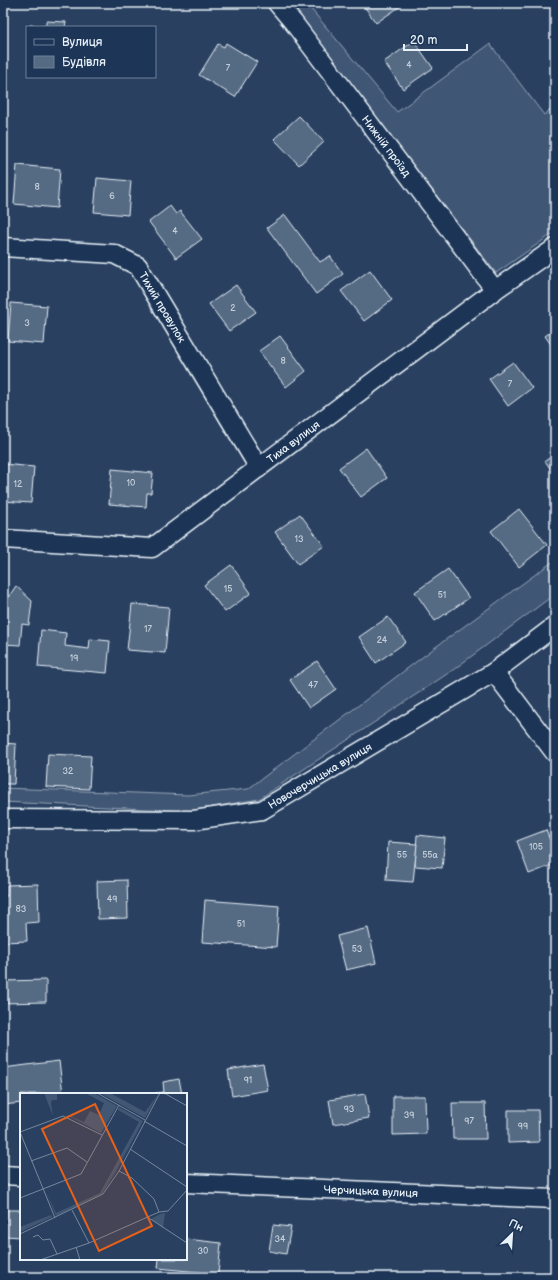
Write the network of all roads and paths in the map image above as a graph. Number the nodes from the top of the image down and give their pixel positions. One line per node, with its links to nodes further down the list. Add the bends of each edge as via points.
1 (277, 3): 4 (street, Нижній проїзд)
2 (3, 247): 5 (street, Тихий провулок, via 114,254 138,266)
3 (555, 248): 4 (street, Тиха вулиця)
4 (495, 290): 5 (street, Тиха вулиця)
5 (259, 468): 6 (street, Тиха вулиця, via 152,548)
6 (3, 539)
7 (555, 626): 8 (street, Новочерчицька вулиця)
8 (494, 672): 9 (street); 10 (street, Новочерчицька вулиця, via 262,810 194,820)
9 (555, 754)
10 (3, 819)
11 (3, 1175): 12 (street)
12 (20, 1176)
13 (187, 1183): 14 (street, Черчицька вулиця)
14 (555, 1199)

